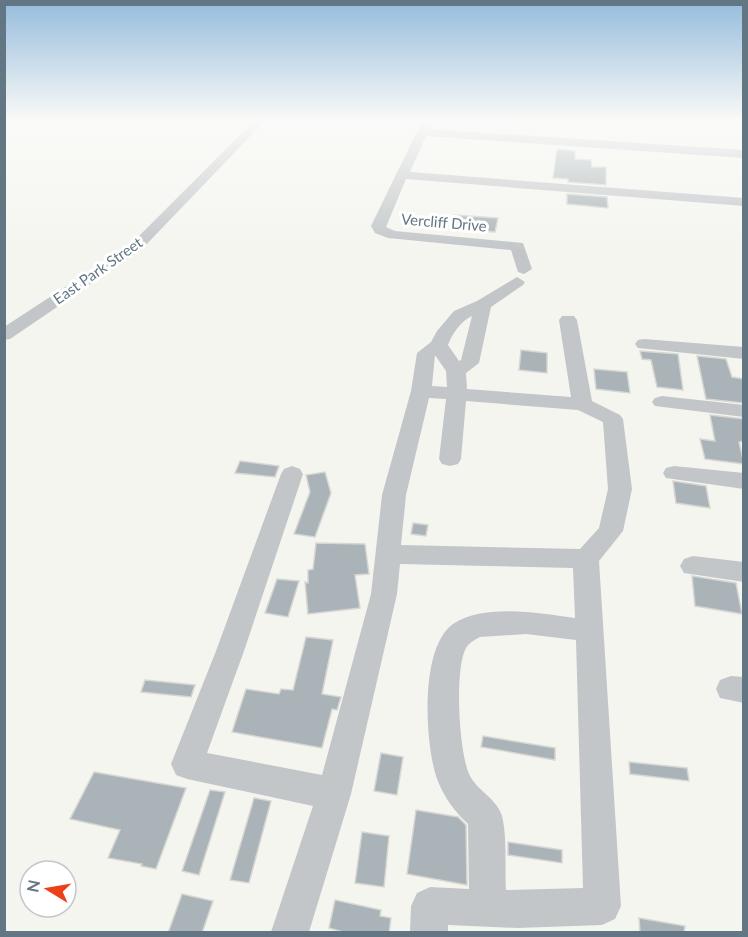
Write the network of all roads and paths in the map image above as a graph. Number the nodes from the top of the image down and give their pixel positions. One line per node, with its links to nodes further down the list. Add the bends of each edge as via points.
1 (217, 165): 7 (street, East Park Street, via 136,247)
2 (407, 165): 3 (street, Vercliff Drive)
3 (402, 175): 4 (street); 5 (street, Vercliff Drive, via 378,226 385,234 518,246 520,275)
4 (744, 202)
5 (483, 305): 9 (street, via 460,315); 11 (street, via 470,363)
6 (568, 320): 15 (street)
7 (4, 335)
8 (644, 344): 10 (street)
9 (439, 345): 11 (street); 12 (street, via 426,353)
10 (744, 353)
11 (456, 371): 13 (street)
12 (421, 391): 13 (street); 21 (street, via 393,495)
13 (457, 394): 15 (street); 17 (street)
14 (662, 402): 16 (street)
15 (582, 405): 22 (street, via 613,419 620,489 611,531)
16 (744, 411)
17 (450, 459)
18 (674, 473): 20 (street)
19 (292, 474): 26 (street, via 187,764)
20 (744, 481)
21 (388, 554): 22 (street); 26 (street, via 384,594)
22 (586, 559): 25 (street)
23 (693, 567): 24 (street)
24 (744, 572)
25 (591, 632): 27 (street, via 602,906); 27 (street, via 502,623 460,633 449,651 444,666 444,696 452,775 466,800 485,817)
26 (334, 794): 28 (street)
27 (488, 908): 29 (street, via 430,906)
28 (290, 933)
29 (429, 933)

